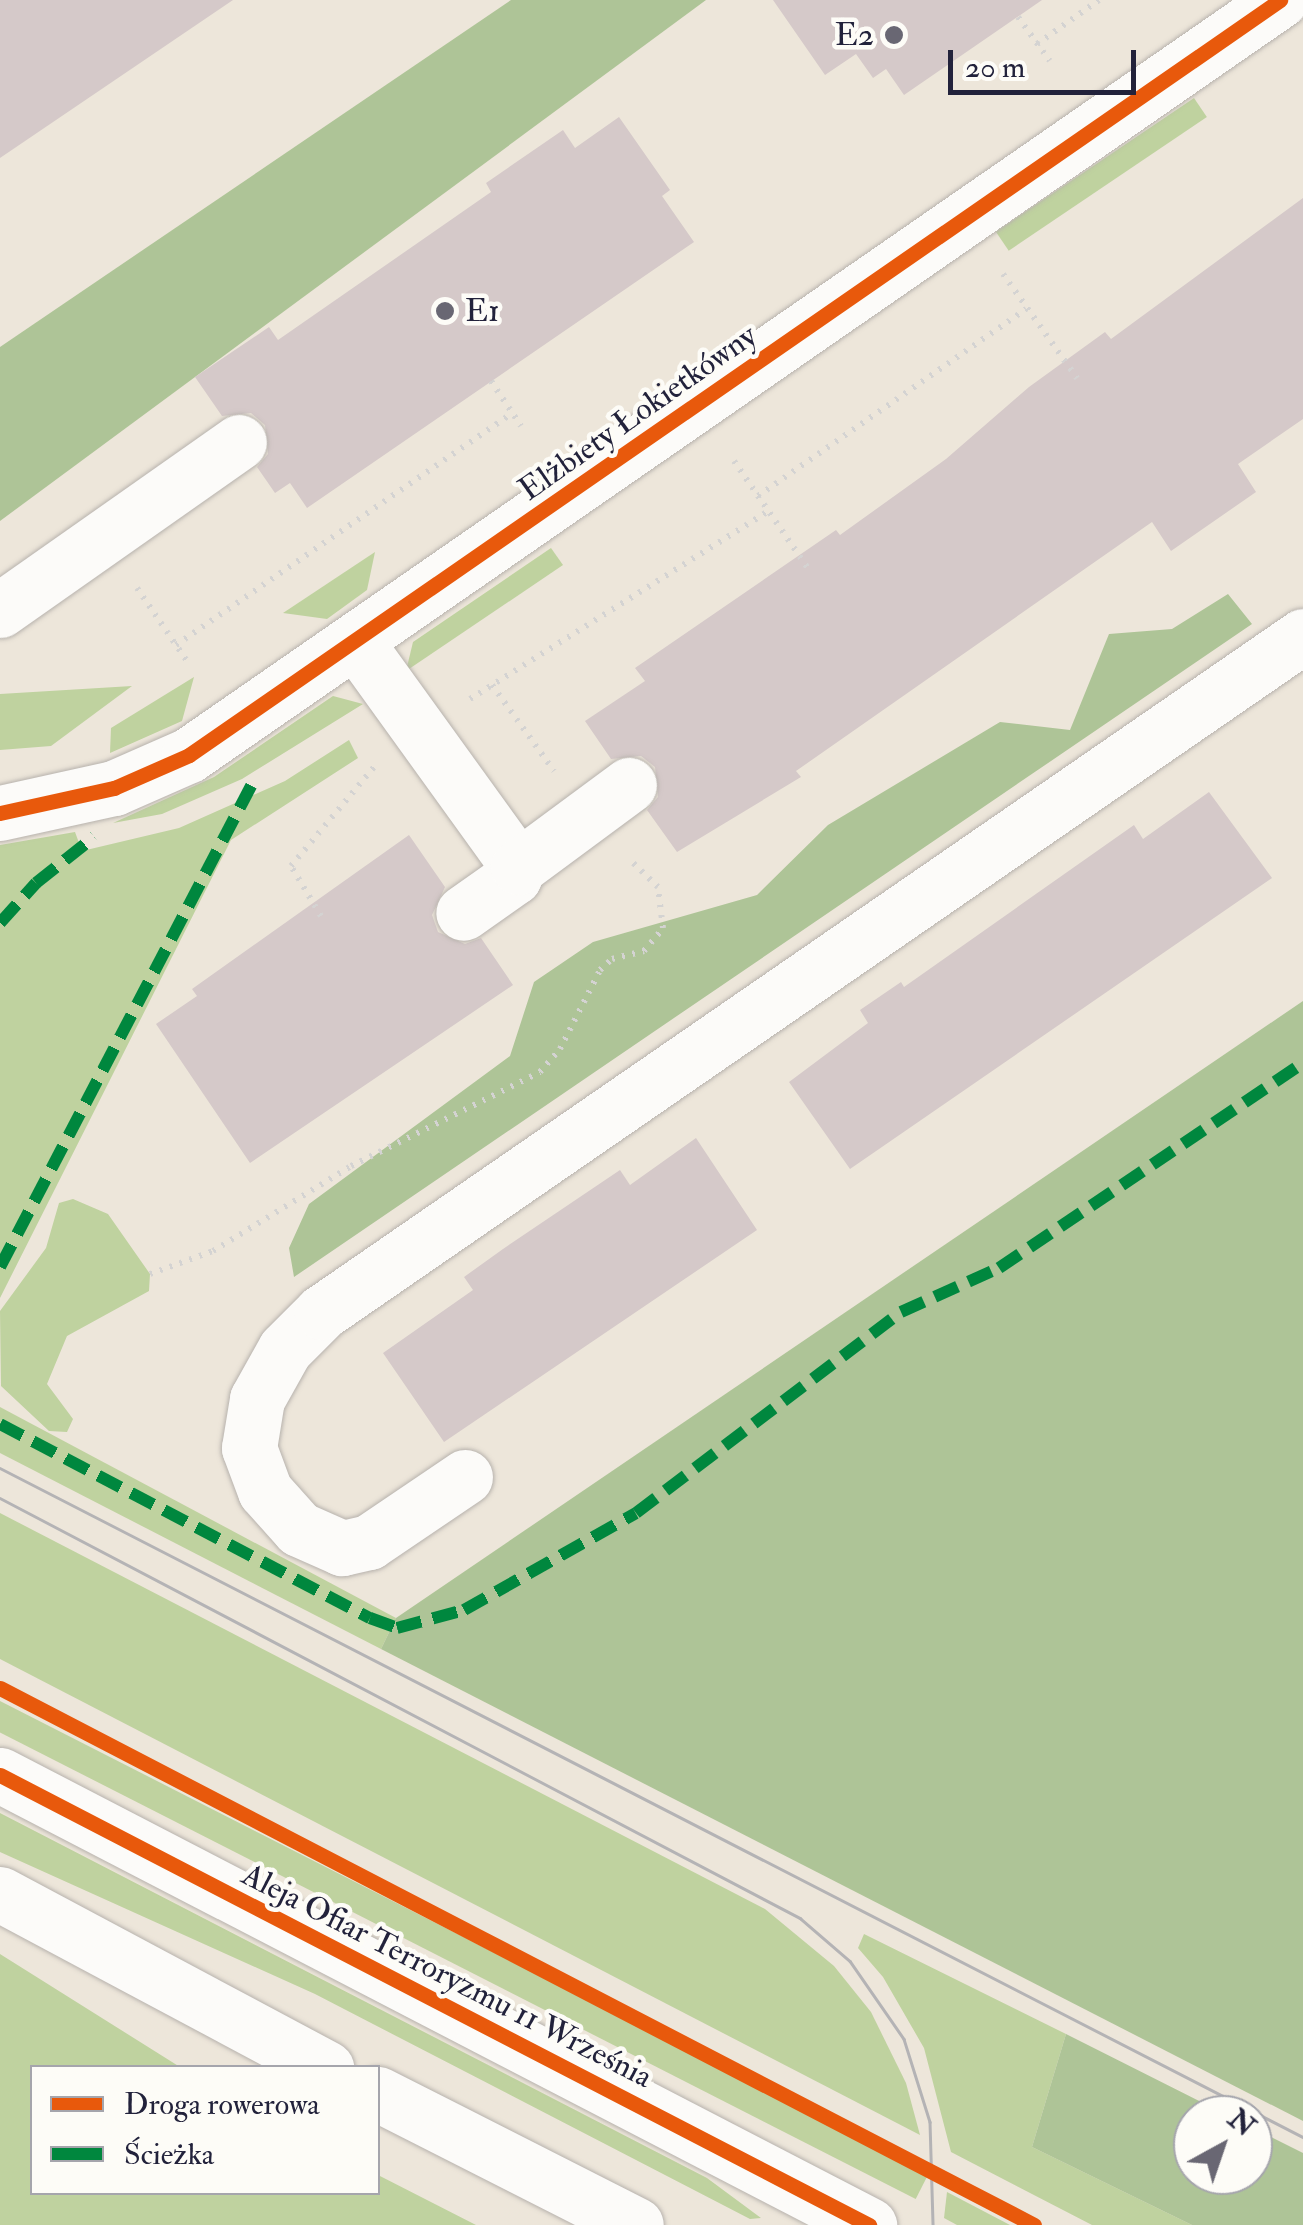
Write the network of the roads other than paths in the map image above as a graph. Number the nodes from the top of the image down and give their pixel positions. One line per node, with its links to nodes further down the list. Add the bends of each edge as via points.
1 (1280, 0): 5 (street, Elżbiety Łokietkówny)
2 (239, 442): 3 (street)
3 (0, 610)
4 (1303, 636): 10 (street, via 322,1312 285,1349 257,1399 249,1448 265,1492 299,1529 342,1548 369,1542)
5 (356, 642): 7 (street, Elżbiety Łokietkówny, via 190,755 114,788); 8 (street)
6 (607, 800): 8 (street)
7 (0, 812)
8 (518, 866): 9 (street, via 514,877)
9 (464, 913)
10 (464, 1477)
11 (0, 1775): 15 (street, Aleja Ofiar Terroryzmu 11 Września)
12 (0, 1894): 13 (street)
13 (320, 2065)
14 (380, 2095): 16 (street)
15 (851, 2221)
16 (636, 2225)

